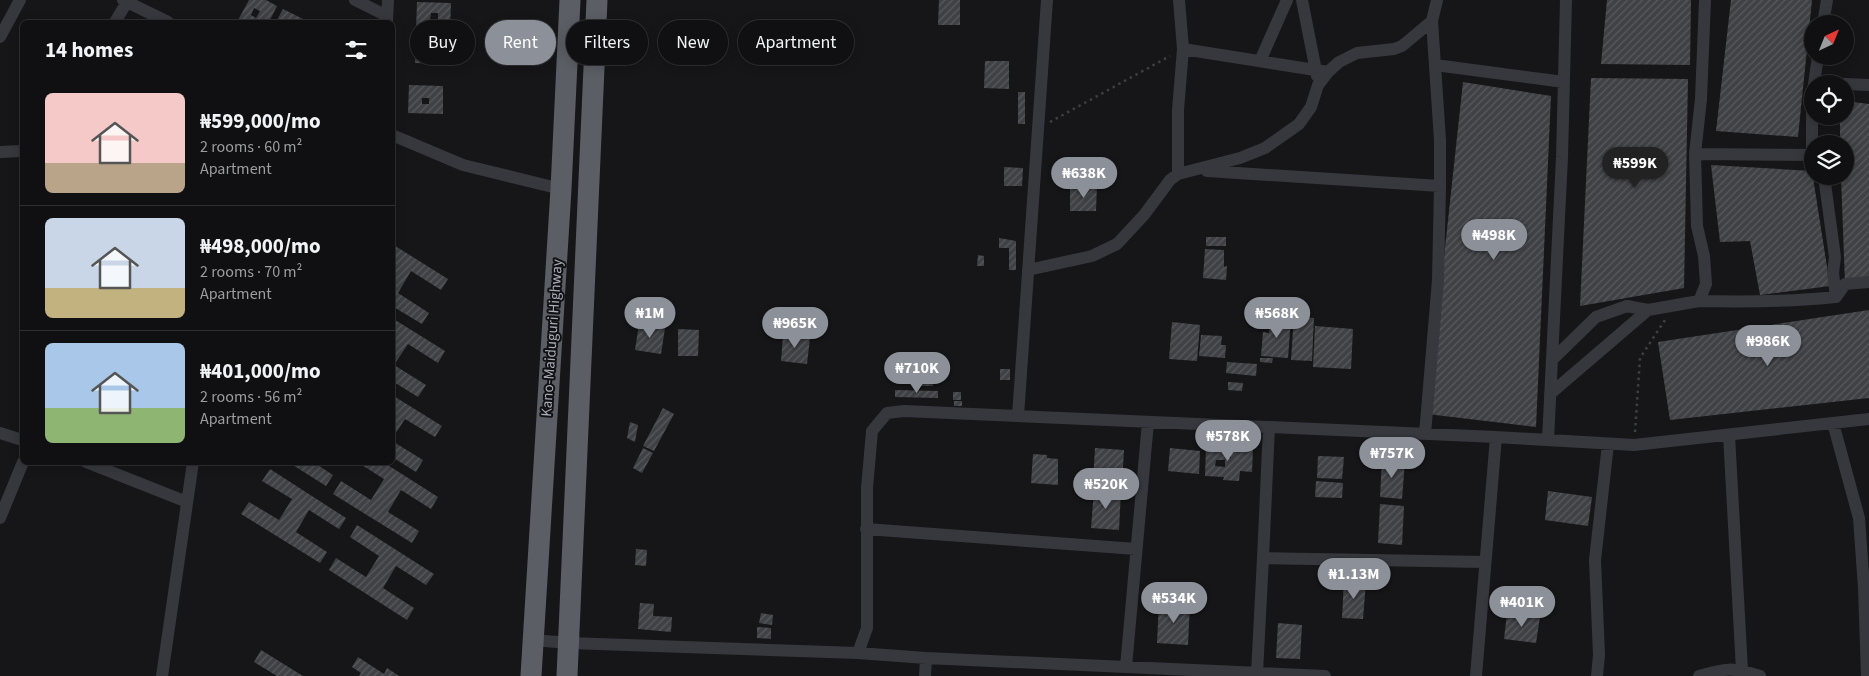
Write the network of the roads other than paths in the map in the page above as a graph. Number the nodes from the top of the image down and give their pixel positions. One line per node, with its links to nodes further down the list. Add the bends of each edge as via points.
1 (20, 0): 20 (street)
2 (355, 0): 16 (street)
3 (388, 0): 16 (street)
4 (570, 0): 37 (highway, Kano-Maiduguri Highway)
5 (597, 0): 68 (highway, Kano-Maiduguri Highway)
6 (1047, 0): 38 (street)
7 (1179, 0): 21 (street)
8 (1287, 0): 22 (street)
9 (1302, 0): 24 (street)
10 (1437, 0): 19 (street)
11 (1566, 0): 25 (street)
12 (1705, 0): 31 (street)
13 (1827, 0): 15 (street)
14 (125, 1): 17 (street); 18 (street)
15 (1824, 15)
16 (387, 19)
17 (116, 20)
18 (164, 20)
19 (1432, 21): 23 (street); 24 (street, via 1402,46 1357,54)
20 (0, 37)
21 (1183, 49): 22 (street); 34 (street, via 1178,110)
22 (1260, 61): 24 (street)
23 (1435, 65): 25 (street); 36 (street)
24 (1322, 71): 33 (street, via 1311,107 1299,124 1265,148)
25 (1564, 82): 43 (street)
26 (1854, 84): 27 (street)
27 (1869, 85)
28 (395, 136): 37 (street, via 463,165)
29 (20, 150): 30 (street)
30 (0, 152)
31 (1695, 154): 32 (street); 41 (street, via 1697,226 1706,284)
32 (1804, 155)
33 (1194, 170): 34 (street); 36 (street)
34 (1178, 174): 38 (street, via 1117,244 1092,256)
35 (1825, 185): 40 (street, via 1835,257)
36 (1440, 186): 51 (street, via 1438,280)
37 (561, 189): 67 (highway, Kano-Maiduguri Highway)
38 (1028, 270): 45 (street)
39 (1869, 282): 40 (street, via 1845,284)
40 (1836, 297): 41 (street, via 1762,303)
41 (1699, 301): 42 (street)
42 (1648, 310): 43 (street, via 1627,306 1596,317); 44 (street)
43 (1552, 360): 44 (street)
44 (1550, 394): 55 (street)
45 (1018, 416): 47 (street); 62 (street, via 887,413 872,430)
46 (1869, 419): 48 (street)
47 (1148, 422): 49 (street); 63 (street)
48 (1833, 423): 52 (street); 66 (street, via 1859,518)
49 (1269, 427): 51 (street); 64 (street)
50 (0, 432): 54 (street)
51 (1425, 434): 53 (street)
52 (1728, 434): 56 (street, via 1634,445); 72 (street)
53 (1496, 437): 55 (street); 65 (street)
54 (20, 439)
55 (1548, 440): 56 (street)
56 (1608, 444): 80 (street, via 1595,560)
57 (22, 465): 61 (street)
58 (94, 465): 60 (street)
59 (192, 465): 60 (street)
60 (187, 502): 74 (street)
61 (0, 518)
62 (866, 529): 63 (street); 69 (street, via 867,628)
63 (1136, 550): 71 (street)
64 (1263, 558): 65 (street); 73 (street)
65 (1485, 562): 79 (street)
66 (1867, 588): 83 (street)
67 (533, 640): 68 (street); 75 (highway, Kano-Maiduguri Highway)
68 (569, 643): 69 (street); 76 (highway, Kano-Maiduguri Highway)
69 (858, 654): 70 (street)
70 (926, 658): 71 (street); 77 (street)
71 (1126, 667): 73 (street)
72 (1742, 670): 81 (street, via 1723,669); 82 (street)
73 (1257, 673): 78 (street)
74 (162, 676)
75 (531, 676)
76 (567, 676)
77 (925, 676)
78 (1325, 676)
79 (1476, 676)
80 (1597, 676)
81 (1699, 676)
82 (1760, 676)
83 (1867, 676)

